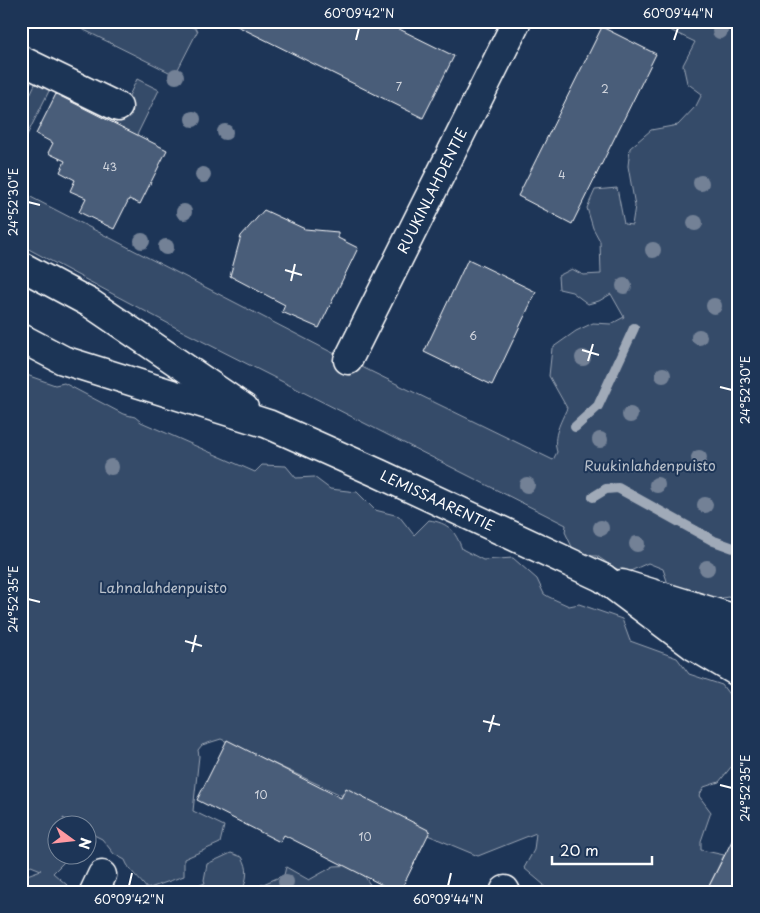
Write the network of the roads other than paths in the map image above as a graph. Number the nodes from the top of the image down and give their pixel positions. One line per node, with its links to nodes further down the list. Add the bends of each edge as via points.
1 (517, 21): 6 (main road, RUUKINLAHDENTIE)
2 (21, 60): 3 (main road)
3 (118, 108)
4 (21, 266): 7 (main road, LEMISSAARENTIE, via 90,303)
5 (21, 338): 7 (main road, LEMISSAARENTIE, via 63,360)
6 (348, 360)
7 (268, 424): 8 (main road, LEMISSAARENTIE)
8 (604, 578): 9 (main road); 10 (main road); 11 (main road, via 695,647)
9 (739, 620)
10 (739, 647)
11 (739, 673)

